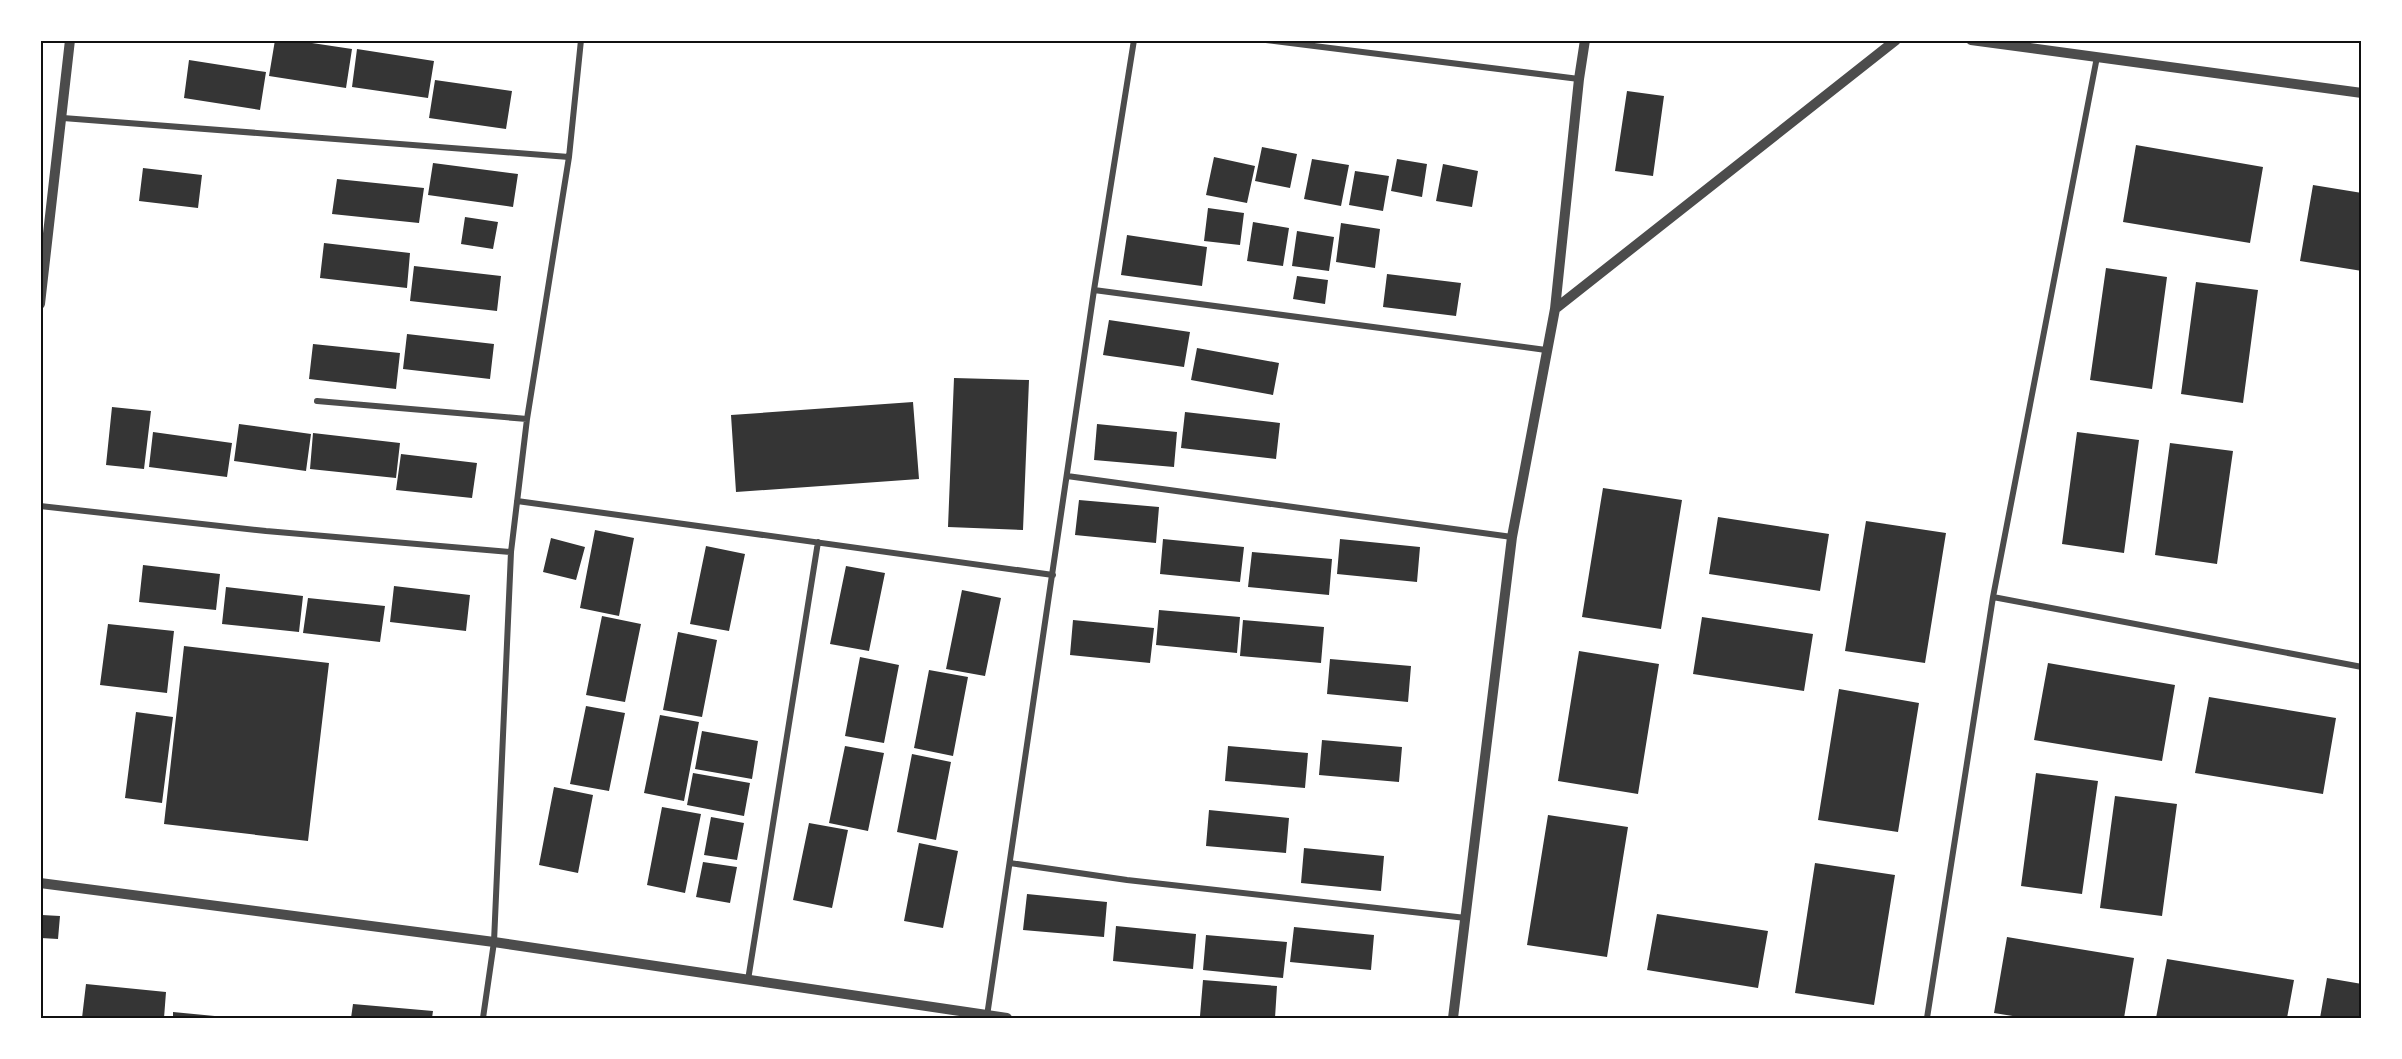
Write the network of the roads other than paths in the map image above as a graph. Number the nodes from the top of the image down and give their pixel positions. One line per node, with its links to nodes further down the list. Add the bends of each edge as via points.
1 (70, 40): 12 (street)
2 (581, 40): 13 (street)
3 (1134, 40): 14 (street)
4 (1266, 40): 8 (street)
5 (1585, 40): 10 (street)
6 (1896, 40): 16 (street)
7 (1971, 40): 9 (street)
8 (1308, 44): 10 (street)
9 (2097, 57): 11 (street); 27 (street)
10 (1579, 79): 16 (street)
11 (2361, 93)
12 (63, 118): 13 (street); 15 (street)
13 (569, 158): 19 (street)
14 (1094, 290): 17 (street); 20 (street)
15 (40, 304)
16 (1555, 309): 17 (street)
17 (1546, 350): 23 (street)
18 (317, 401): 19 (street)
19 (527, 419): 21 (street)
20 (1067, 476): 23 (street); 26 (street)
21 (517, 501): 24 (street); 25 (street)
22 (40, 506): 25 (street)
23 (1512, 537): 31 (street)
24 (818, 542): 26 (street); 33 (street)
25 (511, 552): 32 (street)
26 (1053, 575): 29 (street)
27 (1993, 597): 28 (street); 38 (street)
28 (2361, 667)
29 (1010, 863): 31 (street); 34 (street)
30 (40, 883): 32 (street)
31 (1466, 918): 37 (street)
32 (494, 942): 33 (street); 35 (street)
33 (748, 980): 34 (street)
34 (987, 1017): 36 (street)
35 (483, 1018)
36 (1007, 1018)
37 (1453, 1018)
38 (1927, 1018)

